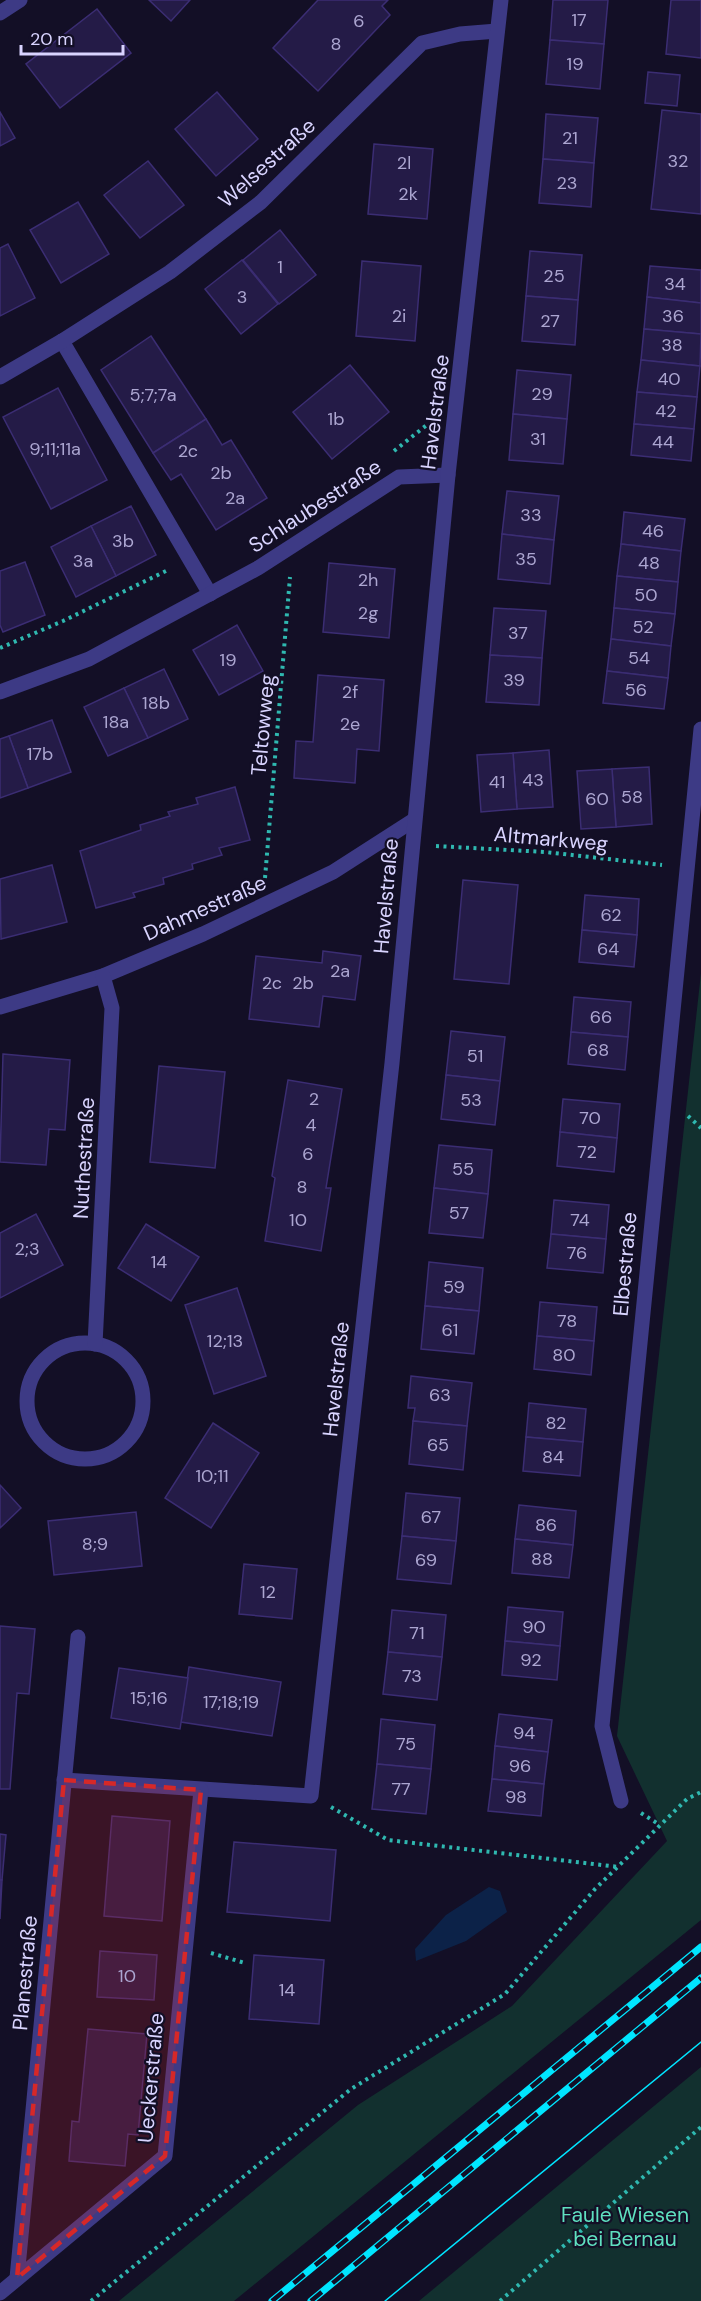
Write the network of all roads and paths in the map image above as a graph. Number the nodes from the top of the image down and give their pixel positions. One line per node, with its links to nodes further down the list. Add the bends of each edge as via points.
1 (20, 0): 3 (street)
2 (501, 0): 4 (street, Havelstraße)
3 (0, 13)
4 (497, 31): 5 (street, Welsestraße, via 422,42 261,202 170,272); 7 (street, Havelstraße)
5 (62, 341): 6 (street, Welsestraße); 9 (street)
6 (0, 377)
7 (448, 475): 8 (street, Schlaubestraße, via 399,477); 14 (street, Havelstraße)
8 (292, 547): 10 (street, Schlaubestraße); 17 (path, Teltowweg)
9 (190, 559): 10 (street); 11 (path)
10 (210, 594): 12 (street, Schlaubestraße, via 89,659)
11 (0, 648)
12 (0, 692)
13 (701, 729): 16 (street, Elbestraße)
14 (414, 820): 15 (street, Havelstraße); 17 (street, Dahmestraße, via 333,872)
15 (412, 844): 16 (path, Altmarkweg, via 545,852); 25 (street, Havelstraße)
16 (687, 867): 26 (street, Elbestraße, via 602,1726)
17 (263, 906): 18 (street, Dahmestraße)
18 (103, 976): 19 (street, Dahmestraße); 20 (street, Nuthestraße, via 112,1008)
19 (0, 1007)
20 (95, 1344): 20 (street, via 59,1349 44,1360 27,1391 27,1410 38,1434 58,1453 76,1459 96,1458 115,1451 130,1438 140,1421 142,1391 130,1363)
21 (78, 1637): 22 (street, Planestraße)
22 (64, 1780): 23 (street); 31 (street, Planestraße)
23 (201, 1790): 25 (street); 28 (street, Ueckerstraße)
24 (701, 1792): 27 (path, via 687,1799)
25 (311, 1796): 27 (path, via 388,1840)
26 (621, 1801)
27 (620, 1867): 33 (path, via 595,1889 505,1995 351,2089)
28 (184, 1945): 29 (path); 31 (street, Ueckerstraße, via 165,2156)
29 (245, 1963)
30 (701, 2127): 34 (path)
31 (17, 2278): 32 (street, Ueckerstraße)
32 (0, 2293)
33 (90, 2301)
34 (500, 2301)

